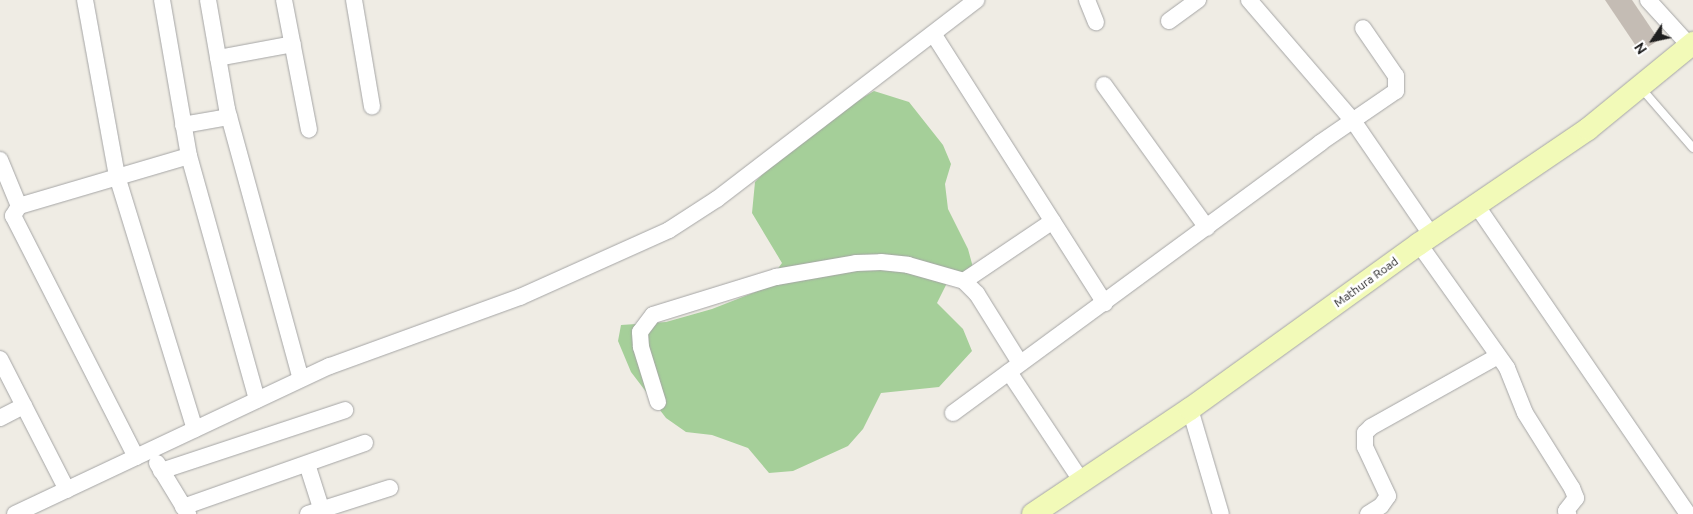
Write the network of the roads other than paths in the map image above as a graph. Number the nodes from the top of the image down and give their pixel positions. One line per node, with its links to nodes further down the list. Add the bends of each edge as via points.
1 (85, 0): 28 (street)
2 (162, 0): 23 (street)
3 (208, 0): 17 (street)
4 (284, 0): 15 (street)
5 (354, 0): 20 (street)
6 (976, 0): 14 (street)
7 (1088, 0): 12 (street)
8 (1198, 0): 11 (street)
9 (1648, 0): 16 (street)
10 (1252, 1): 22 (street)
11 (1169, 21)
12 (1096, 22)
13 (1363, 28): 22 (street, via 1396,76 1398,84 1396,91)
14 (934, 35): 31 (street); 39 (street, via 717,199 669,230 520,297)
15 (292, 44): 17 (street); 24 (street)
16 (1691, 44): 19 (main road, Mathura Road)
17 (218, 58): 21 (street)
18 (1104, 85): 32 (street)
19 (1641, 88): 25 (lane); 30 (main road, Mathura Road)
20 (372, 106)
21 (229, 116): 23 (street); 39 (street)
22 (1354, 122): 32 (street, via 1320,143); 33 (street)
23 (184, 125): 26 (street)
24 (309, 130)
25 (1693, 148)
26 (189, 156): 28 (street); 40 (street)
27 (0, 160): 29 (street)
28 (117, 176): 29 (street); 47 (street)
29 (19, 206): 49 (street, via 14,211 14,223)
30 (1477, 206): 33 (main road, Mathura Road); 62 (street)
31 (1053, 221): 34 (street); 35 (street)
32 (1207, 228): 35 (street)
33 (1426, 240): 36 (street); 43 (main road, Mathura Road)
34 (964, 281): 38 (street, via 977,294); 41 (street, via 908,265 856,264 776,277 653,315 640,332 641,347)
35 (1105, 303): 38 (street)
36 (1498, 356): 57 (street, via 1507,368 1525,413 1572,488 1576,498); 61 (street, via 1371,426 1365,433 1365,447 1388,496 1381,506)
37 (0, 359): 42 (street)
38 (1014, 367): 45 (street); 52 (street)
39 (301, 379): 40 (street)
40 (257, 400): 47 (street)
41 (658, 402)
42 (24, 406): 46 (street); 54 (street)
43 (1190, 409): 52 (main road, Mathura Road); 60 (street)
44 (345, 410): 51 (street)
45 (953, 413)
46 (0, 418)
47 (195, 429): 49 (street)
48 (365, 443): 50 (street)
49 (142, 454): 51 (street); 54 (street)
50 (307, 464): 55 (street); 56 (street)
51 (162, 471): 55 (street)
52 (1082, 482): 59 (main road, Mathura Road)
53 (390, 488): 56 (street)
54 (67, 490): 58 (street)
55 (185, 510)
56 (318, 512)
57 (1565, 513)
58 (14, 514)
59 (1034, 514)
60 (1221, 514)
61 (1368, 514)
62 (1688, 514)

